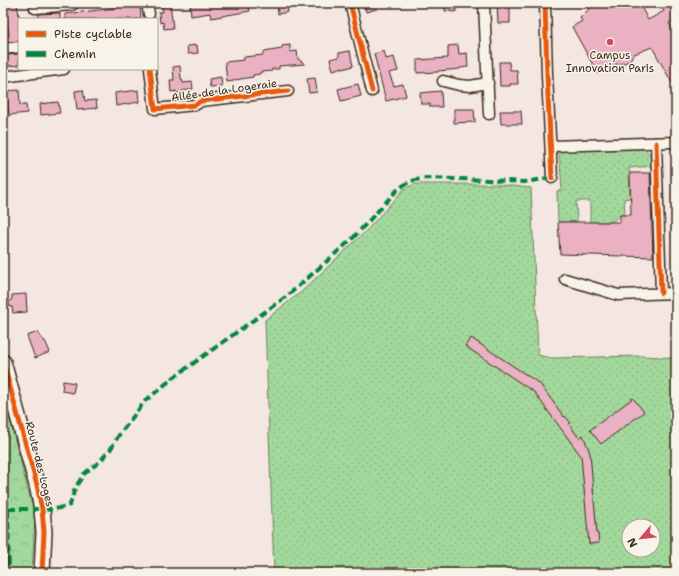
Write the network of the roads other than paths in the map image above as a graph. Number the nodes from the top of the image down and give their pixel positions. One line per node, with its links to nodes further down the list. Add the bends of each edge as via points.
1 (74, 3): 6 (street)
2 (147, 3): 7 (street)
3 (350, 3): 16 (street)
4 (484, 3): 14 (street)
5 (545, 3): 20 (street)
6 (35, 8)
7 (149, 14)
8 (18, 47): 9 (street)
9 (3, 49)
10 (56, 70): 12 (street)
11 (150, 70): 15 (street, Allée de la Logeraie, via 155,109)
12 (3, 77)
13 (443, 81): 14 (street, via 459,86)
14 (488, 83): 17 (street)
15 (288, 91)
16 (372, 91)
17 (489, 114)
18 (676, 142): 19 (street)
19 (656, 143): 20 (street); 23 (street)
20 (551, 146): 21 (street)
21 (552, 178)
22 (565, 279): 23 (street, via 618,295)
23 (661, 293): 24 (street)
24 (676, 293)
25 (3, 362): 26 (street, Route des Loges, via 42,509)
26 (42, 573)

